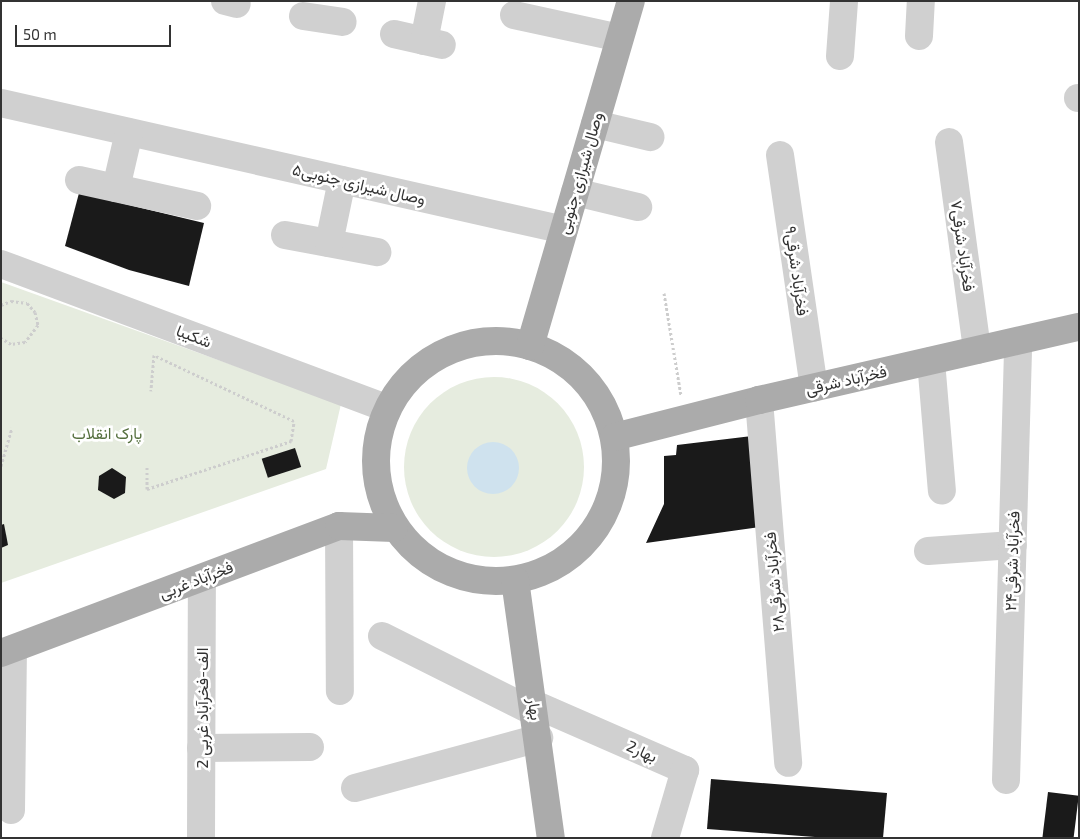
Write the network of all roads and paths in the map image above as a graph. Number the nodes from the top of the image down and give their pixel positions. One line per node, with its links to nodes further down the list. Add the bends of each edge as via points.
1 (432, 1): 6 (street, via 433,43)
2 (631, 1): 8 (main road, وصال شیرازی جنوبی)
3 (844, 1): 9 (street)
4 (921, 1): 7 (street)
5 (514, 15): 8 (street)
6 (394, 34)
7 (919, 36)
8 (620, 38): 11 (main road, وصال شیرازی جنوبی)
9 (840, 56)
10 (1, 103): 12 (street, ۵وصال شیرازی جنوبی)
11 (595, 124): 13 (street); 19 (main road, وصال شیرازی جنوبی)
12 (128, 132): 17 (street, ۵وصال شیرازی جنوبی); 18 (street)
13 (650, 137)
14 (949, 142): 33 (street, فخرآباد شرقی۷)
15 (780, 155): 35 (street, فخرآباد شرقی۹)
16 (79, 180): 18 (street)
17 (342, 180): 22 (street, ۵وصال شیرازی جنوبی); 24 (street)
18 (116, 188): 20 (street)
19 (575, 192): 21 (street); 22 (main road, وصال شیرازی جنوبی)
20 (197, 206)
21 (638, 208)
22 (564, 230): 32 (main road, وصال شیرازی جنوبی)
23 (285, 235): 24 (street)
24 (329, 243): 25 (street)
25 (377, 252)
26 (1, 264): 38 (street, شکیبا)
27 (664, 293): 39 (path)
28 (1, 306): 30 (path, via 11,300 27,303 35,312 38,324 25,342 11,344)
29 (1079, 327): 31 (main road, فخرآباد شرقی)
30 (1, 338)
31 (1018, 341): 33 (main road, فخرآباد شرقی); 47 (street, فخرآباد شرقی۲۴)
32 (530, 346): 38 (main road, via 495,341 467,344 441,354 405,382); 41 (main road, via 564,362 582,377 604,408)
33 (977, 350): 34 (main road, فخرآباد شرقی)
34 (932, 361): 35 (main road, فخرآباد شرقی); 44 (street)
35 (814, 388): 37 (main road, فخرآباد شرقی)
36 (151, 391): 43 (path, via 154,355 294,421 291,441 147,489)
37 (759, 400): 39 (main road, فخرآباد شرقی); 57 (street, فخرآباد شرقی۲۸)
38 (387, 408): 46 (main road, via 377,438 375,469 381,500)
39 (685, 419): 41 (main road, فخرآباد شرقی)
40 (12, 428): 42 (path)
41 (614, 437): 50 (main road, via 613,489 591,536 560,563)
42 (1, 466)
43 (147, 467)
44 (942, 491)
45 (339, 526): 46 (main road, فخرآباد غربی); 49 (main road, فخرآباد غربی); 53 (street)
46 (394, 528): 50 (main road, via 414,551 440,569 469,579)
47 (1012, 545): 48 (street); 58 (street, فخرآباد شرقی۲۴)
48 (928, 550)
49 (202, 578): 52 (main road, فخرآباد غربی); 56 (street, 2 الف-فخرآباد غربی)
50 (515, 580): 54 (main road, بهار)
51 (382, 636): 54 (street)
52 (7, 651): 60 (street)
53 (340, 691)
54 (536, 718): 59 (street); 62 (main road, بهار); 63 (street, 2بهار, via 685,770)
55 (310, 747): 56 (street)
56 (202, 748): 61 (street, 2 الف-فخرآباد غربی)
57 (788, 763)
58 (1006, 780)
59 (355, 788)
60 (11, 810)
61 (201, 838)
62 (551, 838)
63 (665, 838)

